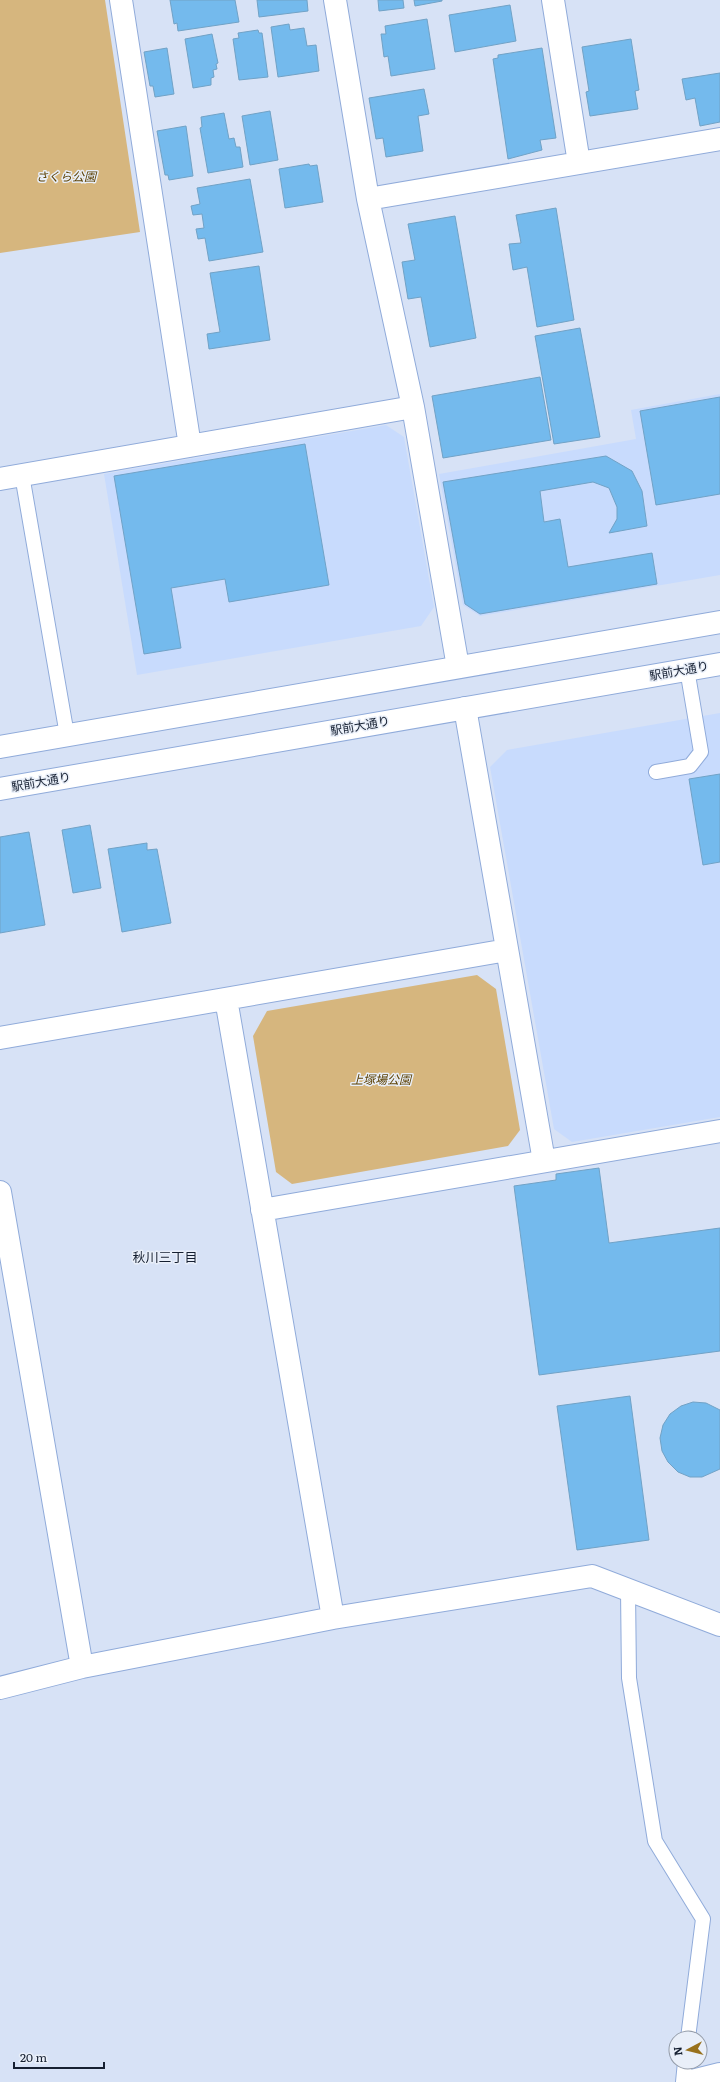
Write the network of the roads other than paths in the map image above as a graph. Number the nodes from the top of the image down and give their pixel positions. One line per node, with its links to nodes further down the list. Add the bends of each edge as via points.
1 (121, 0): 8 (street)
2 (335, 0): 6 (street)
3 (553, 0): 5 (street)
4 (720, 139): 5 (street)
5 (579, 162): 6 (street)
6 (368, 199): 7 (street)
7 (413, 407): 8 (street); 13 (street)
8 (190, 446): 9 (street)
9 (22, 475): 10 (street); 16 (lane)
10 (0, 479)
11 (720, 622): 13 (street)
12 (720, 664): 14 (street, 駅前大通り)
13 (458, 667): 16 (street)
14 (687, 669): 15 (street, 駅前大通り); 18 (lane, via 701,752 690,766)
15 (465, 708): 19 (street, 駅前大通り); 20 (street)
16 (66, 735): 17 (street)
17 (0, 747)
18 (656, 772)
19 (0, 789)
20 (506, 950): 21 (street); 24 (street)
21 (226, 999): 22 (street); 26 (street)
22 (0, 1038)
23 (720, 1131): 24 (street)
24 (544, 1161): 26 (street)
25 (0, 1192): 30 (street)
26 (262, 1210): 28 (street)
27 (628, 1590): 28 (street, via 592,1576); 29 (street); 32 (lane, via 629,1678 655,1842 703,1919)
28 (333, 1618): 30 (street)
29 (720, 1625)
30 (82, 1667): 31 (street)
31 (0, 1688)
32 (689, 2030)
33 (685, 2070): 35 (lane)
34 (720, 2074): 36 (street)
35 (683, 2082)
36 (688, 2082)

